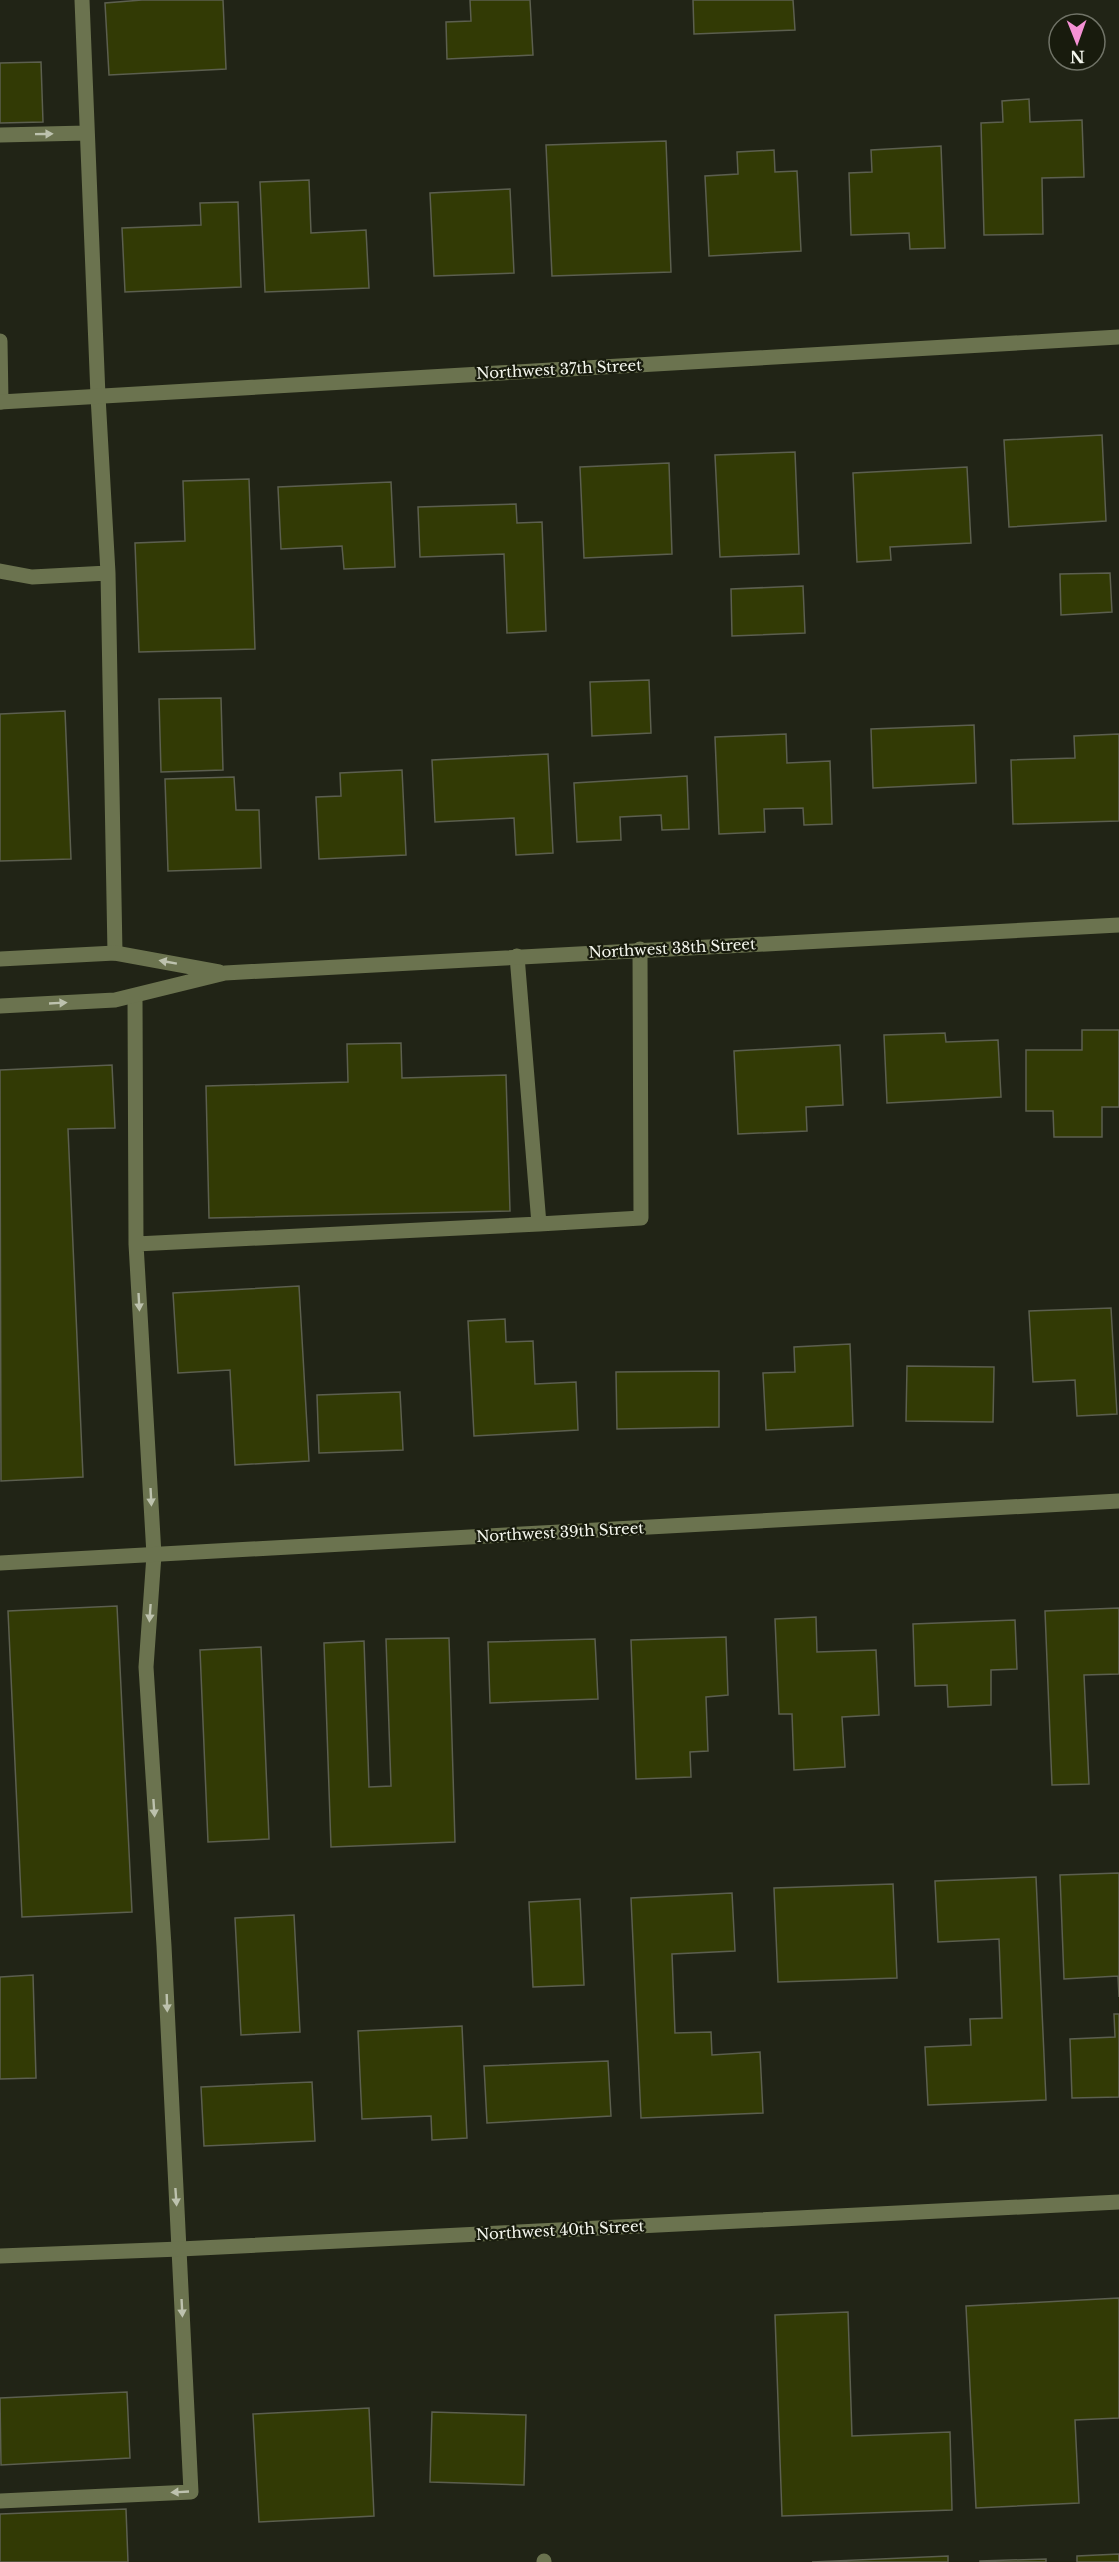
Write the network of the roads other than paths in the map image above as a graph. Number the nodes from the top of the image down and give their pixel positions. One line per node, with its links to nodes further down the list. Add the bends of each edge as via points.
1 (82, 0): 2 (street)
2 (87, 133): 3 (street, one-way to 2); 6 (street)
3 (0, 135)
4 (1119, 337): 6 (street, Northwest 37th Street)
5 (0, 341): 7 (street)
6 (98, 396): 7 (street, Northwest 37th Street); 9 (street)
7 (1, 402)
8 (0, 571): 9 (street, via 32,578)
9 (108, 573): 12 (street)
10 (1119, 925): 11 (street, Northwest 38th Street)
11 (640, 949): 13 (street, Northwest 38th Street); 18 (street, via 641,1218)
12 (116, 953): 14 (street, Northwest 38th Street); 15 (street, Northwest 38th Street, one-way to 12)
13 (517, 956): 15 (street, Northwest 38th Street); 18 (street)
14 (0, 959)
15 (225, 973): 16 (street, Northwest 38th Street)
16 (135, 996): 17 (street, Northwest 38th Street, one-way to 16); 19 (street)
17 (0, 1006)
18 (539, 1224): 19 (street)
19 (136, 1244): 21 (street, one-way to 21)
20 (1119, 1502): 21 (street, Northwest 39th Street)
21 (154, 1555): 22 (street, Northwest 39th Street); 24 (street, one-way to 24, via 146,1666)
22 (0, 1563)
23 (1119, 2202): 24 (street, Northwest 40th Street)
24 (180, 2249): 25 (street, Northwest 40th Street); 26 (street, one-way to 26, via 191,2492)
25 (0, 2256)
26 (0, 2501)

